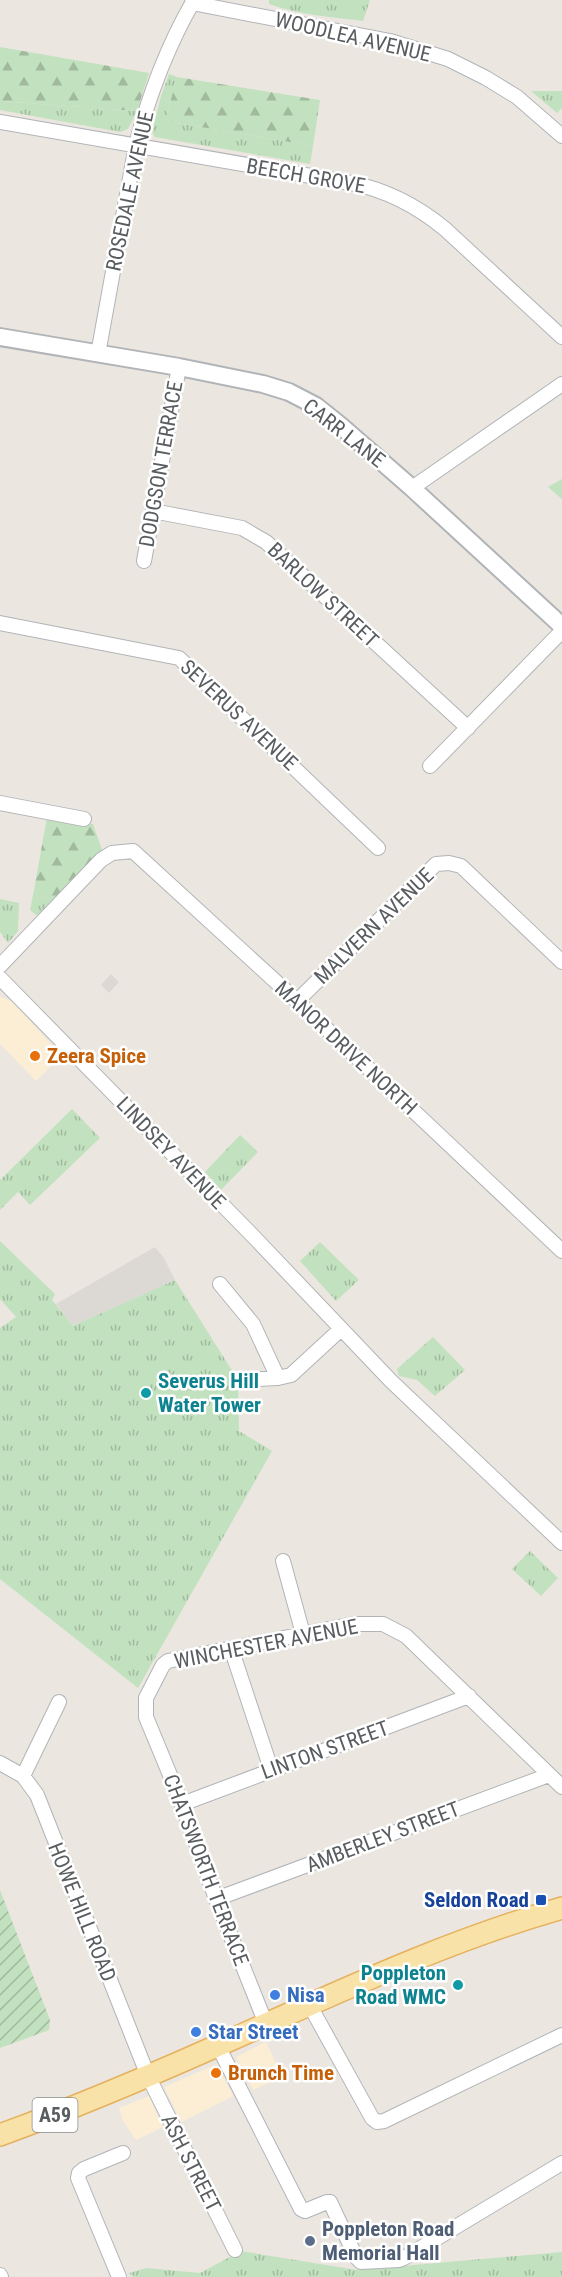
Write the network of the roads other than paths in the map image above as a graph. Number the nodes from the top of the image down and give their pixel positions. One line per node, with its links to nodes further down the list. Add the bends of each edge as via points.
1 (193, 2): 3 (street, WOODLEA AVENUE, via 374,38 439,56 503,88); 4 (street, ROSEDALE AVENUE, via 164,61)
2 (0, 122): 4 (street, BEECH GROVE)
3 (562, 136)
4 (136, 145): 6 (street, BEECH GROVE, via 351,183 390,194 445,229); 7 (street, ROSEDALE AVENUE)
5 (0, 337): 7 (street, CARR LANE)
6 (562, 337)
7 (98, 354): 8 (street, CARR LANE)
8 (179, 367): 10 (street, CARR LANE, via 263,384 316,406); 11 (street, DODGSON TERRACE)
9 (562, 384): 10 (street)
10 (412, 488): 14 (street, CARR LANE)
11 (153, 511): 12 (street, DODGSON TERRACE); 16 (street, BARLOW STREET, via 253,532)
12 (144, 561)
13 (0, 623): 20 (street, SEVERUS AVENUE, via 179,658)
14 (562, 626)
15 (562, 631): 16 (street)
16 (468, 728): 17 (street)
17 (430, 766)
18 (0, 803): 19 (street)
19 (84, 819)
20 (378, 848)
21 (562, 963): 24 (street, MALVERN AVENUE, via 461,866 449,862 436,864)
22 (0, 966): 24 (street, MANOR DRIVE NORTH, via 101,860 126,851 140,856)
23 (0, 978): 27 (street, LINDSEY AVENUE)
24 (297, 1001): 25 (street, MANOR DRIVE NORTH)
25 (562, 1251)
26 (220, 1284): 28 (street, via 253,1324)
27 (341, 1329): 28 (street, via 291,1375); 30 (street, LINDSEY AVENUE)
28 (278, 1378): 29 (street)
29 (258, 1379)
30 (562, 1543)
31 (283, 1561): 32 (street)
32 (303, 1634): 33 (street, WINCHESTER AVENUE); 34 (street, WINCHESTER AVENUE, via 354,1624 383,1624 405,1636)
33 (231, 1648): 36 (street, WINCHESTER AVENUE, via 163,1665 146,1698); 38 (street)
34 (469, 1696): 38 (street, LINTON STREET); 39 (street, WINCHESTER AVENUE)
35 (58, 1702): 40 (street)
36 (146, 1717): 42 (street, CHATSWORTH TERRACE)
37 (0, 1762): 40 (street, HOWE HILL ROAD)
38 (271, 1769): 42 (street, LINTON STREET)
39 (549, 1775): 41 (street, WINCHESTER AVENUE); 43 (street, AMBERLEY STREET)
40 (22, 1776): 49 (street, HOWE HILL ROAD, via 37,1795)
41 (562, 1787)
42 (182, 1804): 43 (street, CHATSWORTH TERRACE)
43 (216, 1899): 46 (street, CHATSWORTH TERRACE)
44 (562, 1908): 45 (main road, A59, via 456,1942)
45 (309, 2004): 46 (main road, A59); 47 (street, via 377,2122)
46 (266, 2024): 48 (main road, A59)
47 (562, 2035)
48 (218, 2046): 49 (main road, A59); 52 (street, via 301,2209 330,2202 361,2262 399,2260)
49 (148, 2076): 50 (main road, A59); 53 (street, ASH STREET)
50 (0, 2135)
51 (123, 2153): 54 (street, via 84,2169 78,2178)
52 (562, 2163)
53 (235, 2250)
54 (118, 2277)

